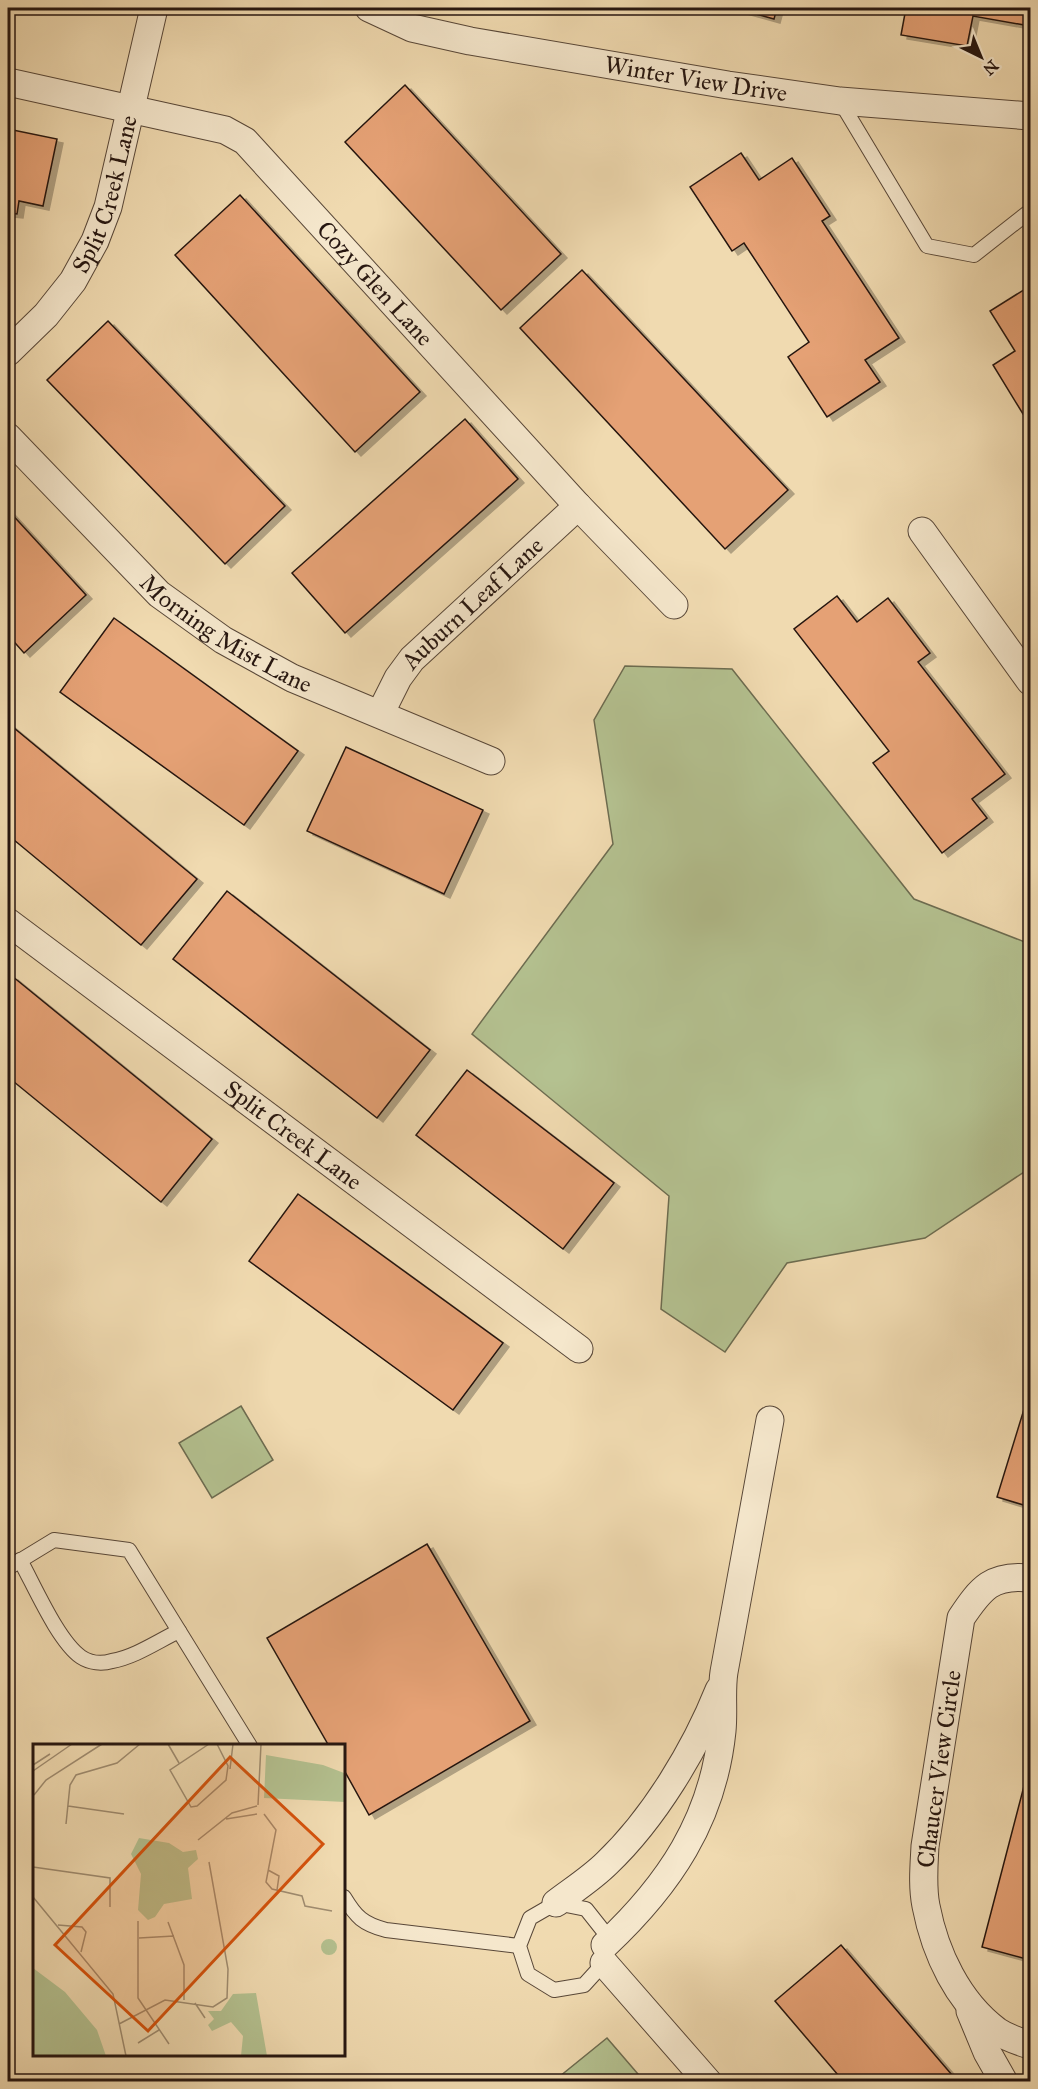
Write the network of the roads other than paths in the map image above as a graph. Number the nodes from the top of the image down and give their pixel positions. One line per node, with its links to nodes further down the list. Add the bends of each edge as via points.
1 (154, 8): 5 (street, Split Creek Lane)
2 (369, 8): 4 (street, Winter View Drive, via 412,28 470,41)
3 (8, 81): 5 (street, Cozy Glen Lane)
4 (840, 101): 6 (street, Winter View Drive); 7 (lane, via 927,246 974,255)
5 (132, 109): 8 (street, Split Creek Lane, via 108,207 95,241 73,281 46,315); 10 (street, Cozy Glen Lane, via 225,130 245,141)
6 (1030, 116)
7 (1030, 211)
8 (8, 352)
9 (8, 437): 14 (street, Morning Mist Lane, via 159,594 224,640 292,678)
10 (578, 506): 12 (street, Cozy Glen Lane); 14 (street, Auburn Leaf Lane, via 412,659)
11 (922, 531): 13 (street)
12 (674, 605)
13 (1030, 681)
14 (380, 714): 15 (street, Morning Mist Lane)
15 (491, 761)
16 (8, 922): 17 (street, Split Creek Lane)
17 (579, 1349)
18 (770, 1420): 23 (street)
19 (20, 1560): 20 (lane); 22 (lane, via 54,1540 129,1550); 22 (lane, via 66,1644 82,1658 110,1662)
20 (8, 1568)
21 (1030, 1578): 29 (street, Chaucer View Circle, via 994,1580 975,1597 961,1618 925,1846 926,1904 932,1931)
22 (179, 1630): 24 (lane)
23 (723, 1680): 26 (street, via 691,1750 662,1796 606,1864); 28 (street, via 723,1729 716,1773 702,1816 683,1854)
24 (249, 1744)
25 (345, 1899): 27 (lane, via 357,1917 386,1930)
26 (556, 1903): 27 (lane, via 530,1918); 28 (lane, via 586,1909 605,1933)
27 (519, 1946): 28 (lane, via 528,1974 554,1990 584,1986)
28 (604, 1954): 31 (street)
29 (964, 1999): 30 (street, Chaucer View Circle, via 999,2032); 32 (street, Chaucer View Circle)
30 (1030, 2045)
31 (708, 2082)
32 (1004, 2082)

